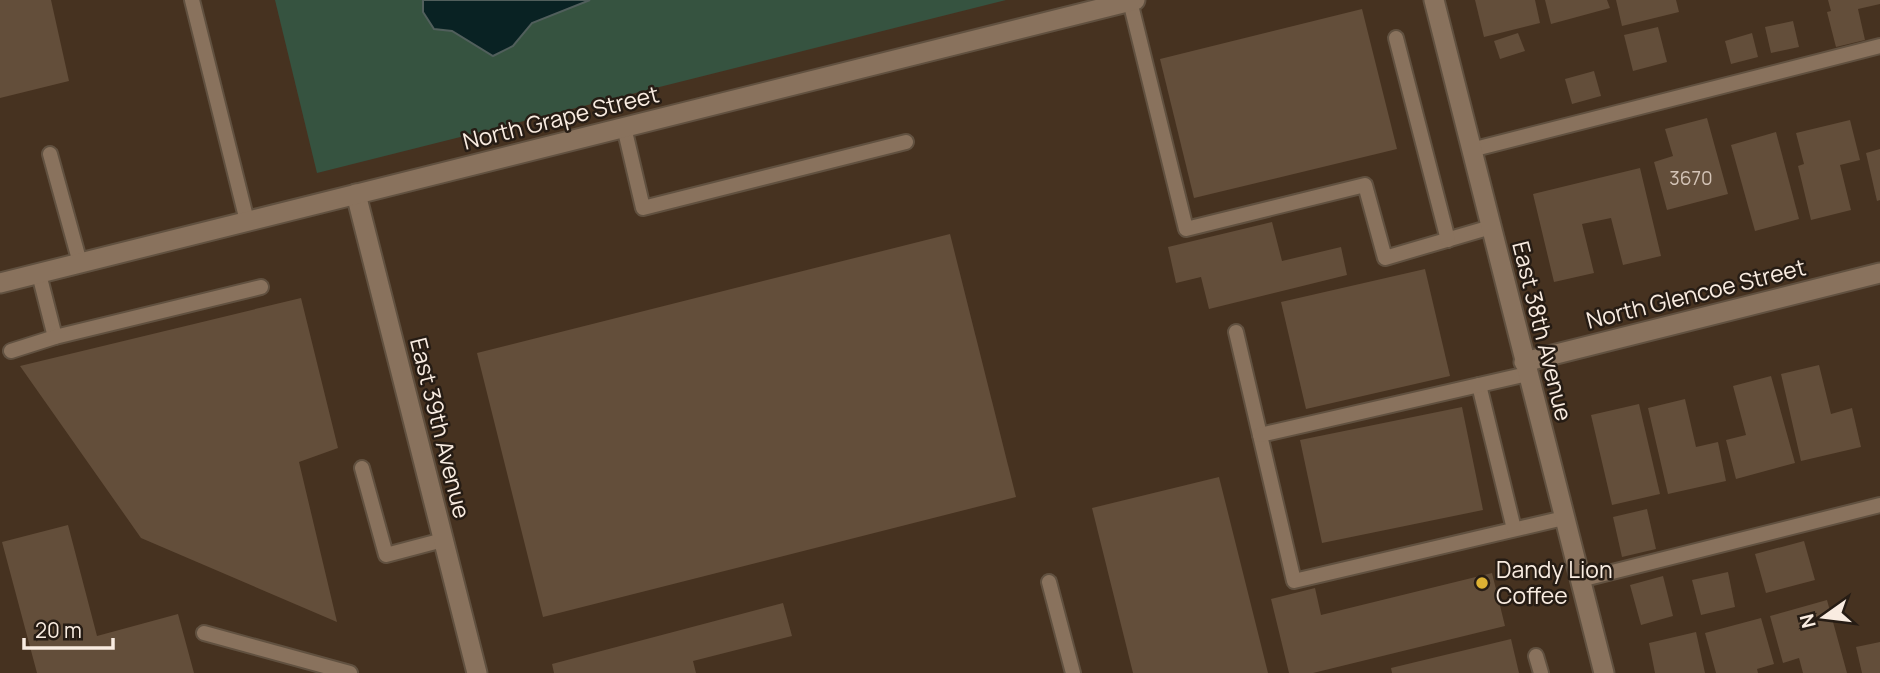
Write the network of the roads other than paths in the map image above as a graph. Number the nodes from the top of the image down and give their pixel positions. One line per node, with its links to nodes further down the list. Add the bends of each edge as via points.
1 (192, 0): 11 (lane)
2 (1434, 0): 8 (street, East 38th Avenue)
3 (1133, 1): 6 (street, North Grape Street); 13 (lane, via 1186,229 1365,185 1385,258)
4 (1396, 38): 13 (lane)
5 (1880, 46): 8 (lane)
6 (624, 127): 7 (lane, via 643,208); 10 (street, North Grape Street)
7 (906, 142)
8 (1471, 150): 12 (street, East 38th Avenue)
9 (50, 153): 14 (lane)
10 (356, 194): 11 (street, North Grape Street); 29 (street, East 39th Avenue)
11 (247, 221): 14 (street, North Grape Street)
12 (1491, 227): 13 (lane); 22 (street, East 38th Avenue)
13 (1448, 240)
14 (80, 263): 16 (street, North Grape Street)
15 (1880, 273): 22 (street, North Glencoe Street)
16 (39, 274): 17 (street, North Grape Street); 20 (lane)
17 (0, 284)
18 (261, 287): 20 (lane)
19 (1236, 332): 24 (lane)
20 (55, 337): 21 (lane)
21 (11, 351)
22 (1526, 368): 23 (lane); 27 (street, East 38th Avenue)
23 (1479, 385): 24 (lane); 28 (lane)
24 (1260, 435): 28 (lane, via 1294,580)
25 (362, 468): 29 (lane, via 386,555)
26 (1880, 505): 30 (lane)
27 (1564, 517): 28 (lane); 30 (street, East 38th Avenue)
28 (1514, 529)
29 (443, 540): 35 (street, East 39th Avenue)
30 (1580, 580): 38 (street, East 38th Avenue)
31 (1049, 582): 36 (lane)
32 (204, 633): 34 (lane)
33 (1536, 656): 37 (lane)
34 (350, 673)
35 (477, 673)
36 (1073, 673)
37 (1541, 673)
38 (1604, 673)

